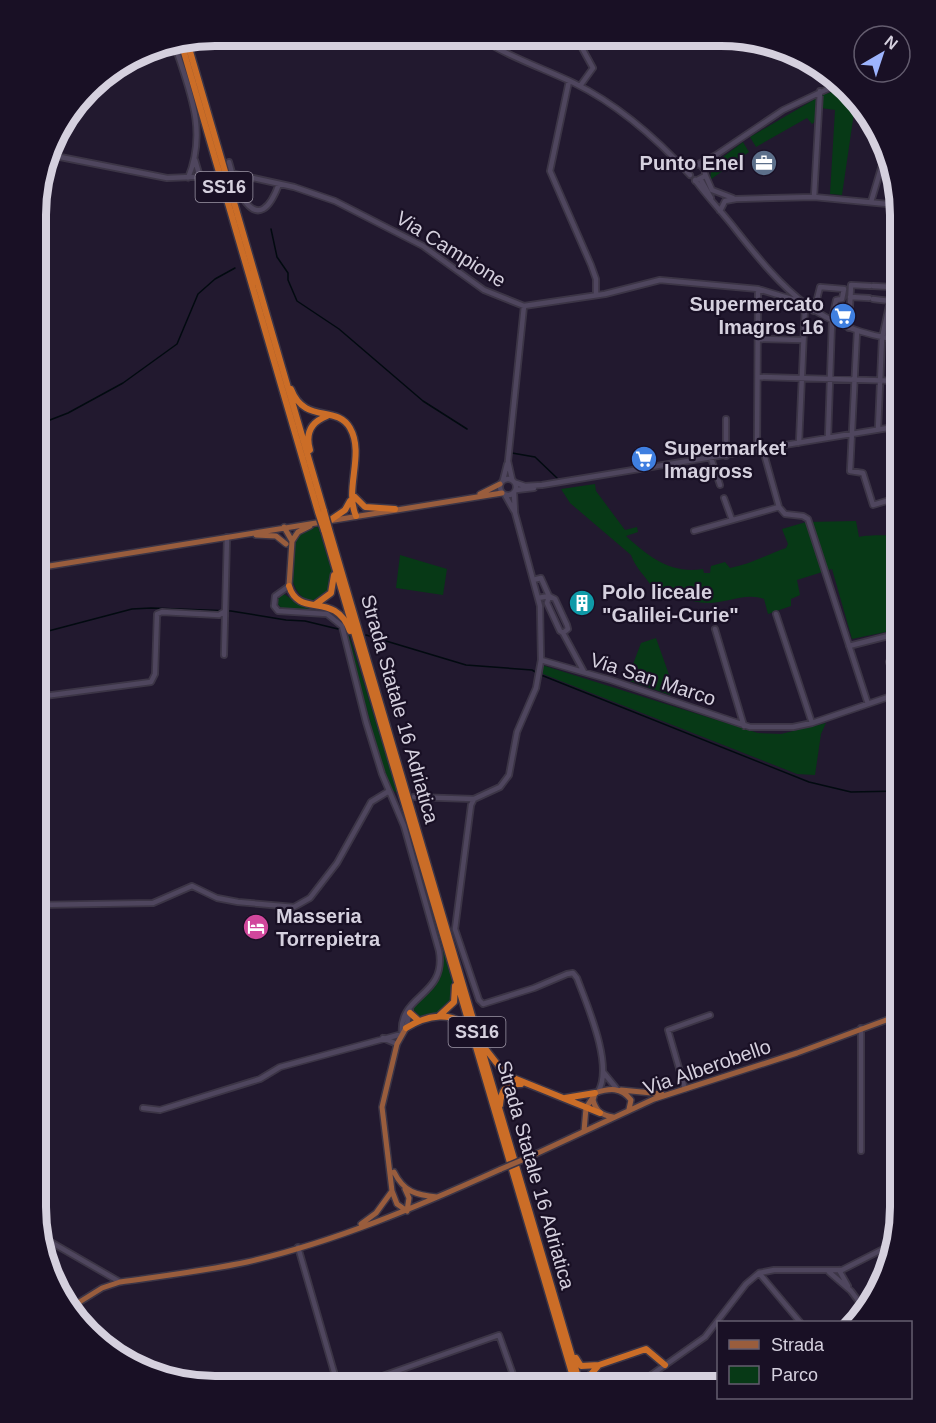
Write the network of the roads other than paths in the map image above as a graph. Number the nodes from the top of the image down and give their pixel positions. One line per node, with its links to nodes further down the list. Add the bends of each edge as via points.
1 (498, 46): 6 (street)
2 (581, 46): 7 (street, via 593,68)
3 (189, 49): 28 (highway, Strada Statale 16 Adriatica / SS16)
4 (183, 50): 80 (highway, Strada Statale 16 Adriatica / SS16)
5 (176, 51): 13 (street, via 198,132)
6 (569, 81): 7 (street); 34 (street, via 550,171 591,265)
7 (580, 86): 12 (street, via 624,116)
8 (830, 87): 9 (street)
9 (820, 91): 10 (street, via 783,110); 26 (street)
10 (716, 155): 16 (street); 18 (street)
11 (57, 157): 23 (street, via 168,178)
12 (675, 159): 17 (street); 20 (street)
13 (195, 160): 22 (street); 23 (street)
14 (229, 162): 25 (street, via 242,199 252,208 270,204)
15 (882, 164): 29 (street)
16 (700, 165): 17 (street); 18 (street)
17 (692, 166): 20 (street)
18 (705, 172): 24 (street); 27 (street, via 712,190)
19 (235, 174): 25 (street, Via Campione)
20 (690, 175): 24 (street)
21 (215, 176): 22 (street)
22 (200, 177): 23 (street)
23 (188, 178)
24 (698, 180): 31 (street)
25 (279, 184): 38 (street, Via Campione, via 335,201 386,225 484,290)
26 (814, 197): 27 (street); 29 (street)
27 (736, 198): 31 (street, via 725,201)
28 (233, 200): 57 (highway, via 294,397 309,411); 80 (highway, Strada Statale 16 Adriatica / SS16)
29 (871, 202): 30 (street)
30 (889, 204)
31 (720, 211): 36 (street)
32 (890, 287): 35 (street, via 851,285)
33 (758, 289): 34 (street, via 660,280); 36 (street); 48 (street)
34 (596, 295): 38 (street)
35 (850, 297): 37 (street); 44 (street)
36 (798, 301): 39 (street)
37 (890, 302)
38 (524, 306): 67 (street)
39 (805, 306): 41 (street); 50 (street)
40 (890, 309): 47 (street)
41 (814, 311): 43 (street); 43 (street, via 820,287 844,289 842,299 836,300)
42 (890, 312): 45 (street)
43 (832, 321): 44 (street); 53 (street)
44 (849, 328): 46 (street)
45 (888, 329): 47 (street)
46 (857, 331): 47 (street); 54 (street)
47 (885, 338): 49 (street); 55 (street)
48 (758, 339): 50 (street); 51 (street)
49 (890, 339)
50 (803, 340): 52 (street)
51 (758, 377): 52 (street); 64 (street)
52 (801, 377): 53 (street); 63 (street)
53 (830, 379): 54 (street); 62 (street)
54 (856, 381): 55 (street); 61 (street)
55 (880, 381): 56 (street); 60 (street)
56 (890, 381)
57 (327, 415): 74 (highway, via 345,421 352,431); 80 (highway, via 311,426 307,438)
58 (726, 419): 65 (street)
59 (890, 427): 60 (street)
60 (878, 429): 61 (street)
61 (853, 434): 62 (street); 77 (street, via 850,471 863,473 873,505)
62 (828, 438): 63 (street)
63 (799, 443): 64 (street)
64 (760, 450): 65 (street); 78 (street)
65 (726, 456): 66 (street)
66 (711, 458): 70 (street); 71 (street)
67 (508, 461): 68 (street); 69 (street)
68 (514, 481): 69 (street); 70 (street, via 525,486); 72 (street)
69 (502, 482): 73 (street); 75 (main road)
70 (542, 485): 72 (street)
71 (720, 485)
72 (515, 491): 73 (street); 81 (street)
73 (504, 494): 75 (main road); 81 (street)
74 (353, 497): 79 (highway, via 370,508); 82 (highway); 86 (highway)
75 (472, 497): 79 (main road)
76 (724, 498): 83 (street)
77 (890, 500)
78 (779, 507): 83 (street); 102 (street, via 784,514 808,519)
79 (395, 509): 82 (main road)
80 (321, 512): 86 (highway, Strada Statale 16 Adriatica / SS16, bridge)
81 (515, 513): 92 (street)
82 (356, 516): 86 (main road)
83 (732, 520): 87 (street)
84 (314, 523): 85 (main road); 86 (main road); 90 (main road)
85 (284, 527): 88 (main road); 90 (main road)
86 (327, 528): 96 (highway, via 334,581 327,598); 111 (highway, Strada Statale 16 Adriatica / SS16); 124 (highway, Strada Statale 16 Adriatica / SS16)
87 (694, 531)
88 (249, 533): 89 (main road); 90 (main road)
89 (227, 537): 91 (main road); 97 (street)
90 (289, 542): 93 (main road)
91 (46, 567)
92 (533, 580): 94 (street, via 541,578); 95 (street)
93 (289, 586): 96 (highway, via 300,602); 112 (street, via 275,596 278,611 327,614 342,626 366,723)
94 (549, 596): 95 (street); 100 (street, via 547,603); 100 (street, via 555,599 567,625)
95 (538, 598): 104 (street)
96 (313, 605): 111 (highway, via 329,607 345,618)
97 (224, 612): 103 (street); 106 (street, via 157,614 155,674 151,682)
98 (776, 614): 109 (street)
99 (715, 630): 110 (street)
100 (563, 633): 105 (street)
101 (890, 636): 102 (street)
102 (849, 646): 108 (street)
103 (224, 655)
104 (541, 660): 105 (street, Via San Marco); 114 (street, via 536,688 517,732 509,774 500,788)
105 (584, 672): 110 (street, Via San Marco)
106 (46, 696)
107 (890, 697): 108 (street, Via San Marco)
108 (868, 704): 109 (street, Via San Marco)
109 (812, 723): 110 (street, Via San Marco, via 793,728)
110 (744, 726)
111 (383, 728): 116 (highway, Strada Statale 16 Adriatica / SS16)
112 (389, 791): 115 (street, via 371,802 337,863 310,898 294,907 217,898 192,886 153,903); 117 (street, via 395,797 404,826 441,962 432,988)
113 (414, 797): 114 (street)
114 (474, 799): 128 (street, via 455,929 479,1000 486,1004 573,973 595,1027)
115 (46, 905)
116 (453, 971): 119 (highway, via 454,1002); 127 (highway, Strada Statale 16 Adriatica / SS16)
117 (410, 1009): 121 (highway); 123 (street)
118 (710, 1015): 130 (street, via 668,1030)
119 (439, 1016): 121 (highway); 127 (highway, via 460,1020)
120 (889, 1019): 122 (main road, Via Alberobello)
121 (419, 1021): 123 (highway)
122 (861, 1028): 130 (main road, Via Alberobello); 142 (street)
123 (404, 1031): 125 (street); 126 (main road)
124 (477, 1034): 129 (highway, via 499,1069); 137 (highway, Strada Statale 16 Adriatica / SS16)
125 (383, 1038): 126 (street); 135 (street, via 280,1067 260,1079 160,1110)
126 (398, 1044): 143 (main road, via 382,1107)
127 (477, 1050): 169 (highway, Strada Statale 16 Adriatica / SS16)
128 (603, 1071): 131 (street); 132 (street)
129 (527, 1085): 134 (highway); 137 (highway, via 507,1086 501,1095)
130 (685, 1089): 133 (main road, Via Alberobello)
131 (619, 1090): 132 (main road); 133 (main road); 138 (main road, via 631,1100)
132 (596, 1094): 134 (highway); 136 (main road); 139 (main road)
133 (667, 1095): 138 (main road, Via Alberobello)
134 (562, 1098): 136 (highway)
135 (143, 1108)
136 (586, 1108): 139 (highway); 141 (main road)
137 (501, 1111): 160 (highway, Strada Statale 16 Adriatica / SS16)
138 (628, 1111): 140 (main road, Via Alberobello)
139 (600, 1113): 140 (main road)
140 (614, 1117): 141 (main road, Via Alberobello)
141 (584, 1131): 146 (main road, Via Alberobello, bridge)
142 (861, 1151)
143 (391, 1167): 144 (main road); 145 (main road)
144 (405, 1189): 146 (main road, via 417,1195); 147 (main road, via 409,1198)
145 (392, 1191): 147 (main road, via 397,1204); 148 (main road, via 376,1213)
146 (439, 1197): 147 (main road, Via Alberobello)
147 (407, 1211): 148 (main road, Via Alberobello)
148 (356, 1228): 150 (main road, Via Alberobello)
149 (50, 1242): 157 (street)
150 (298, 1247): 157 (main road, Via Alberobello, via 245,1262); 166 (street)
151 (884, 1249): 152 (street)
152 (846, 1268): 154 (street); 156 (street)
153 (825, 1270): 154 (street); 155 (street); 156 (street)
154 (838, 1270): 156 (street)
155 (759, 1273): 162 (street); 163 (street)
156 (842, 1280): 159 (street)
157 (120, 1282): 158 (main road, Via Alberobello)
158 (76, 1303)
159 (860, 1303)
160 (560, 1314): 164 (highway, via 581,1366); 170 (highway, Strada Statale 16 Adriatica / SS16)
161 (717, 1321): 165 (street, via 705,1337)
162 (717, 1321)
163 (798, 1321)
164 (599, 1365): 165 (highway, via 646,1349); 171 (highway)
165 (668, 1366): 172 (street)
166 (336, 1376)
167 (383, 1376): 168 (street, via 500,1335)
168 (514, 1376)
169 (573, 1376)
170 (580, 1376)
171 (588, 1376)
172 (652, 1376)

